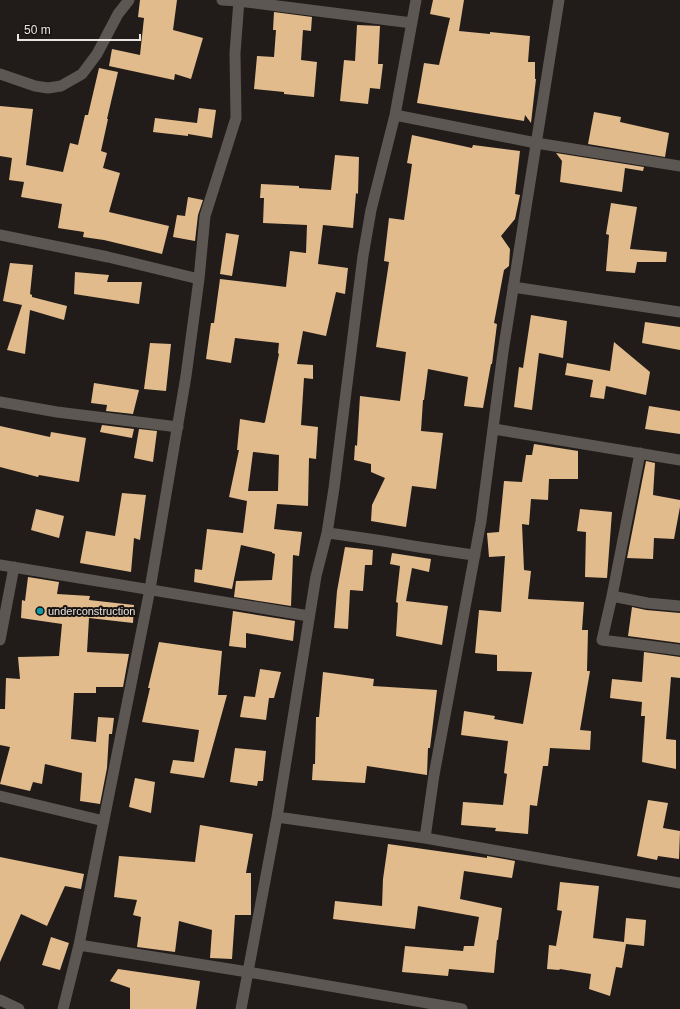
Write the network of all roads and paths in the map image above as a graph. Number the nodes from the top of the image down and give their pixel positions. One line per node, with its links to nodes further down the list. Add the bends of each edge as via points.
1 (129, 0): 7 (street, via 82,74 61,86 48,88)
2 (222, 0): 3 (street)
3 (239, 0): 6 (street); 12 (street, via 235,53 236,118 205,216)
4 (416, 0): 6 (street)
5 (559, 0): 9 (street)
6 (412, 23): 8 (street)
7 (0, 74)
8 (395, 115): 9 (street); 20 (street, via 371,210 363,256)
9 (536, 142): 10 (street); 13 (street)
10 (680, 166)
11 (0, 235): 12 (street)
12 (199, 279): 16 (street)
13 (513, 287): 14 (street); 17 (street, via 502,352)
14 (680, 312)
15 (0, 402): 16 (street)
16 (178, 428): 24 (street)
17 (494, 429): 18 (street); 21 (street)
18 (640, 453): 19 (street); 25 (street)
19 (680, 460)
20 (327, 533): 21 (street); 27 (street)
21 (475, 555): 33 (street, via 434,775)
22 (0, 565): 23 (street)
23 (14, 567): 24 (street); 28 (street)
24 (150, 589): 27 (street); 32 (street)
25 (612, 596): 26 (street); 29 (street, via 602,640)
26 (680, 606)
27 (309, 616): 31 (street)
28 (0, 640)
29 (680, 650)
30 (0, 796): 32 (street)
31 (277, 817): 33 (street); 36 (street)
32 (104, 821): 35 (street)
33 (425, 838): 34 (street)
34 (680, 883)
35 (79, 945): 36 (street); 39 (street)
36 (248, 972): 40 (street); 41 (street)
37 (0, 1000): 38 (street)
38 (19, 1009)
39 (63, 1009)
40 (241, 1009)
41 (462, 1009)

